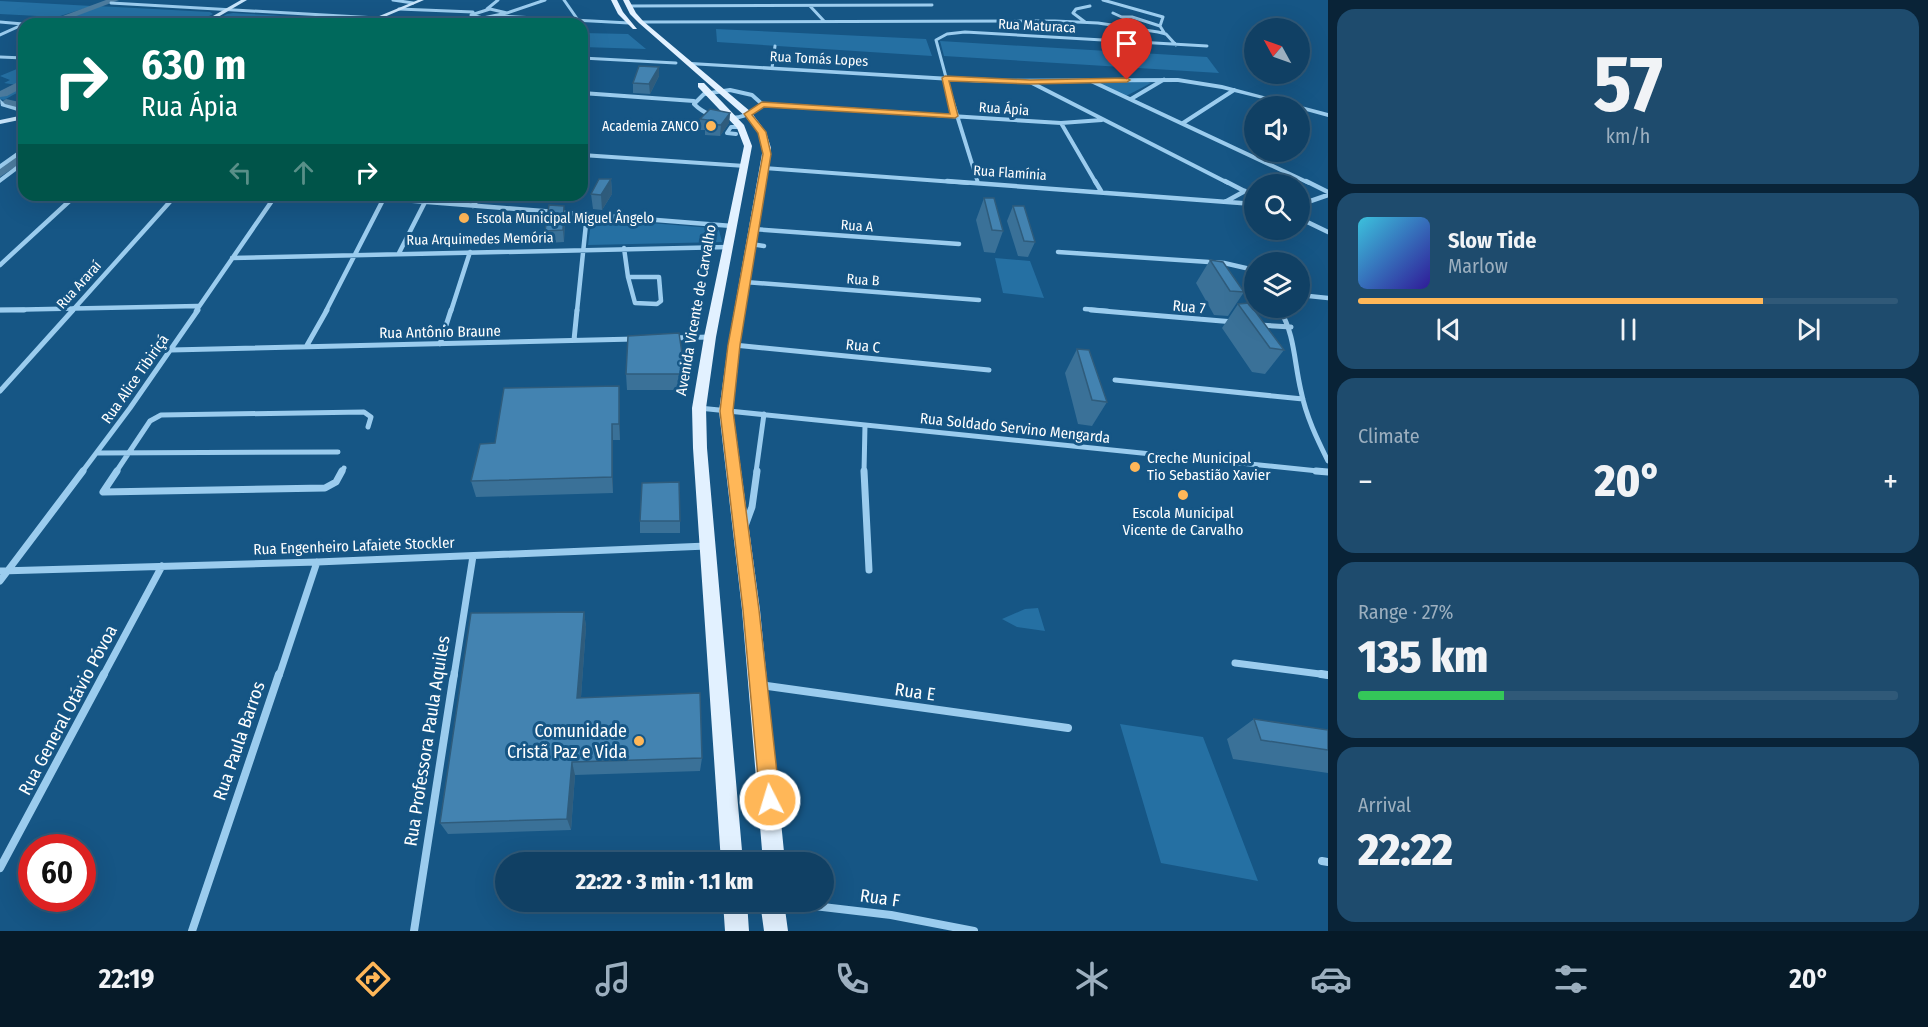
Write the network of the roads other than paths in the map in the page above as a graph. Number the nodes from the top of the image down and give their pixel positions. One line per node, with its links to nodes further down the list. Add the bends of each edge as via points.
1 (245, 0): 18 (main road)
2 (393, 0): 10 (street)
3 (422, 0): 10 (main road)
4 (498, 0): 12 (street)
5 (545, 0): 16 (street)
6 (564, 0): 33 (street)
7 (614, 0): 40 (main road, Avenida Vicente de Carvalho)
8 (1103, 0): 42 (street, via 1161,15 1164,18)
9 (111, 3): 18 (street)
10 (413, 3): 17 (main road)
11 (628, 3): 14 (street); 38 (main road)
12 (493, 5): 19 (street); 20 (street)
13 (933, 5): 14 (street)
14 (810, 6): 35 (street)
15 (1090, 6): 39 (street, via 1073,13)
16 (518, 8): 20 (street); 23 (street)
17 (399, 9): 22 (street); 30 (main road)
18 (227, 10): 29 (main road); 30 (street)
19 (484, 10): 20 (street); 21 (street)
20 (500, 10): 23 (street)
21 (477, 12): 22 (street); 25 (street)
22 (461, 13): 25 (street)
23 (507, 13): 26 (street); 27 (street)
24 (1113, 13): 28 (street)
25 (472, 16): 31 (street)
26 (500, 16): 27 (street); 31 (street)
27 (514, 16): 32 (street)
28 (1121, 17): 42 (street); 44 (street)
29 (213, 18)
30 (377, 18)
31 (485, 18)
32 (546, 18)
33 (577, 18)
34 (588, 21): 40 (street)
35 (824, 21): 36 (street, Rua Maturaca); 38 (street, Rua Maturaca)
36 (948, 21): 39 (street, Rua Maturaca); 45 (street)
37 (0, 22): 41 (street)
38 (641, 22): 55 (main road)
39 (1085, 22): 44 (street, Rua Maturaca)
40 (629, 23): 54 (main road, Avenida Vicente de Carvalho)
41 (18, 24)
42 (1160, 26): 46 (street)
43 (18, 27): 47 (street)
44 (1151, 31): 46 (street, Rua Maturaca)
45 (965, 32): 48 (street, Rua Maturaca); 57 (street, Rua Maturaca, via 947,33 936,40)
46 (1166, 34): 48 (street)
47 (0, 35)
48 (1176, 45): 50 (street, Rua Maturaca)
49 (775, 46): 56 (street)
50 (1207, 46)
51 (0, 57): 53 (street)
52 (588, 57): 54 (street)
53 (18, 58)
54 (676, 63): 63 (main road, Avenida Vicente de Carvalho)
55 (692, 64): 56 (street, Rua Tomás Lopes); 61 (main road)
56 (772, 68): 57 (street, Rua Tomás Lopes)
57 (945, 78): 60 (street, Rua Tomás Lopes); 76 (street)
58 (1164, 79): 59 (street, Rua Tomás Lopes); 62 (street, Rua Tomás Lopes); 66 (street)
59 (1089, 80): 60 (street, Rua Tomás Lopes); 66 (street)
60 (1030, 82): 78 (street)
61 (722, 90): 63 (street); 70 (street, via 753,95); 73 (main road)
62 (1234, 90): 65 (street, Rua Tomás Lopes); 81 (street)
63 (709, 92): 68 (street); 75 (main road, Avenida Vicente de Carvalho)
64 (588, 93): 68 (street)
65 (1257, 96)
66 (1131, 99): 81 (street)
67 (1, 101): 69 (street); 71 (street)
68 (694, 101): 75 (street, via 696,108 706,113)
69 (18, 104)
70 (762, 104): 73 (street); 76 (street, Rua Ápia)
71 (18, 109)
72 (1310, 110): 74 (street, Rua Tomás Lopes)
73 (748, 114): 75 (street); 87 (main road, via 766,142)
74 (1328, 115)
75 (732, 116): 84 (main road, Avenida Vicente de Carvalho, via 748,146)
76 (955, 116): 80 (street, Rua Ápia); 89 (street)
77 (18, 118): 79 (main road)
78 (1102, 120): 80 (street, Rua Ápia); 91 (street)
79 (0, 122)
80 (1061, 123): 90 (street)
81 (1183, 123): 93 (street)
82 (18, 154): 85 (street)
83 (588, 154): 84 (street)
84 (745, 166): 107 (main road, Avenida Vicente de Carvalho)
85 (0, 167)
86 (18, 167): 88 (street)
87 (764, 168): 89 (street, Rua Flamínia); 108 (main road)
88 (0, 181)
89 (978, 183): 90 (street, Rua Flamínia)
90 (1101, 191): 102 (street, Rua Flamínia)
91 (1244, 191)
92 (1244, 192): 102 (street)
93 (1328, 194): 100 (street)
94 (69, 201): 121 (street)
95 (171, 201): 129 (street, Rua Araraí)
96 (272, 201): 120 (street, Rua Alice Tibiriçá)
97 (383, 201): 119 (street)
98 (415, 201): 101 (street)
99 (476, 201): 104 (street)
100 (1310, 201)
101 (425, 202): 104 (street); 116 (street)
102 (1224, 202): 103 (street, Rua Flamínia)
103 (1244, 203)
104 (473, 206): 105 (street)
105 (587, 214): 107 (street); 115 (street)
106 (1310, 223): 109 (street)
107 (732, 226): 113 (main road, Avenida Vicente de Carvalho)
108 (753, 229): 110 (main road); 111 (street, Rua A)
109 (1328, 232)
110 (751, 244): 112 (street); 124 (main road)
111 (959, 244)
112 (764, 246)
113 (729, 247): 114 (street, Rua Arquimedes Memória); 136 (main road, Avenida Vicente de Carvalho)
114 (624, 248): 115 (street, Rua Arquimedes Memória); 123 (street)
115 (582, 249): 117 (street, Rua Arquimedes Memória); 139 (street)
116 (399, 252): 117 (street, Rua Arquimedes Memória); 119 (street, Rua Arquimedes Memória)
117 (470, 252): 140 (street)
118 (1058, 252): 122 (street)
119 (357, 254): 120 (street, Rua Arquimedes Memória); 142 (street)
120 (232, 258): 128 (street, Rua Alice Tibiriçá)
121 (0, 265)
122 (1244, 268)
123 (628, 277): 123 (street, via 635,303 661,301 659,277)
124 (745, 282): 127 (street, Rua B); 141 (main road)
125 (1310, 297): 126 (street)
126 (1328, 298)
127 (979, 300)
128 (198, 306): 129 (street); 143 (street, Rua Alice Tibiriçá)
129 (74, 309): 131 (street); 146 (street, Rua Araraí)
130 (1085, 309): 133 (street, Rua 7)
131 (0, 310)
132 (1285, 318): 135 (street)
133 (1246, 323)
134 (1257, 324): 135 (street)
135 (1291, 327): 147 (street)
136 (710, 337): 138 (street); 148 (main road, Avenida Vicente de Carvalho)
137 (642, 338): 139 (street, Rua Antônio Braune)
138 (665, 338)
139 (574, 340): 140 (street, Rua Antônio Braune)
140 (440, 344): 142 (street, Rua Antônio Braune)
141 (734, 345): 144 (street, Rua C); 149 (main road)
142 (306, 347): 143 (street, Rua Antônio Braune)
143 (171, 350): 154 (street, Rua Alice Tibiriçá)
144 (989, 370)
145 (1115, 380): 147 (street)
146 (0, 391)
147 (1303, 399): 156 (street)
148 (699, 408): 149 (street, Rua Soldado Servino Mengarda); 160 (main road, Avenida Vicente de Carvalho)
149 (726, 411): 150 (street, Rua Soldado Servino Mengarda); 159 (main road)
150 (764, 414): 151 (street, Rua Soldado Servino Mengarda); 159 (street, via 752,507)
151 (865, 425): 158 (street, Rua Soldado Servino Mengarda); 164 (street, via 864,500)
152 (368, 428): 155 (street, via 371,417 364,412 161,415 150,421)
153 (338, 452): 155 (street)
154 (97, 453): 155 (street); 165 (street, Rua Alice Tibiriçá)
155 (128, 453): 157 (street, via 104,493 325,488 336,482)
156 (1328, 461)
157 (344, 468)
158 (1328, 472)
159 (741, 535): 169 (main road)
160 (708, 546): 161 (street, Rua Engenheiro Lafaiete Stockler); 171 (main road, Avenida Vicente de Carvalho)
161 (472, 556): 162 (street, Rua Engenheiro Lafaiete Stockler); 178 (street, Rua Professora Paula Aquiles)
162 (317, 562): 163 (street, Rua Engenheiro Lafaiete Stockler); 177 (street, Rua Paula Barros)
163 (162, 566): 165 (street, Rua Engenheiro Lafaiete Stockler); 173 (street, Rua General Otávio Póvoa)
164 (869, 570)
165 (4, 571): 166 (street, Rua Alice Tibiriçá)
166 (0, 581)
167 (1235, 663): 168 (street)
168 (1328, 675)
169 (759, 685): 170 (street, Rua E); 172 (main road)
170 (1068, 728)
171 (731, 852)
172 (774, 852)
173 (0, 868)
174 (834, 908): 181 (street, Rua F)
175 (736, 912): 179 (main road)
176 (773, 912): 180 (main road)
177 (192, 931)
178 (414, 931)
179 (737, 931)
180 (776, 931)
181 (974, 931)

